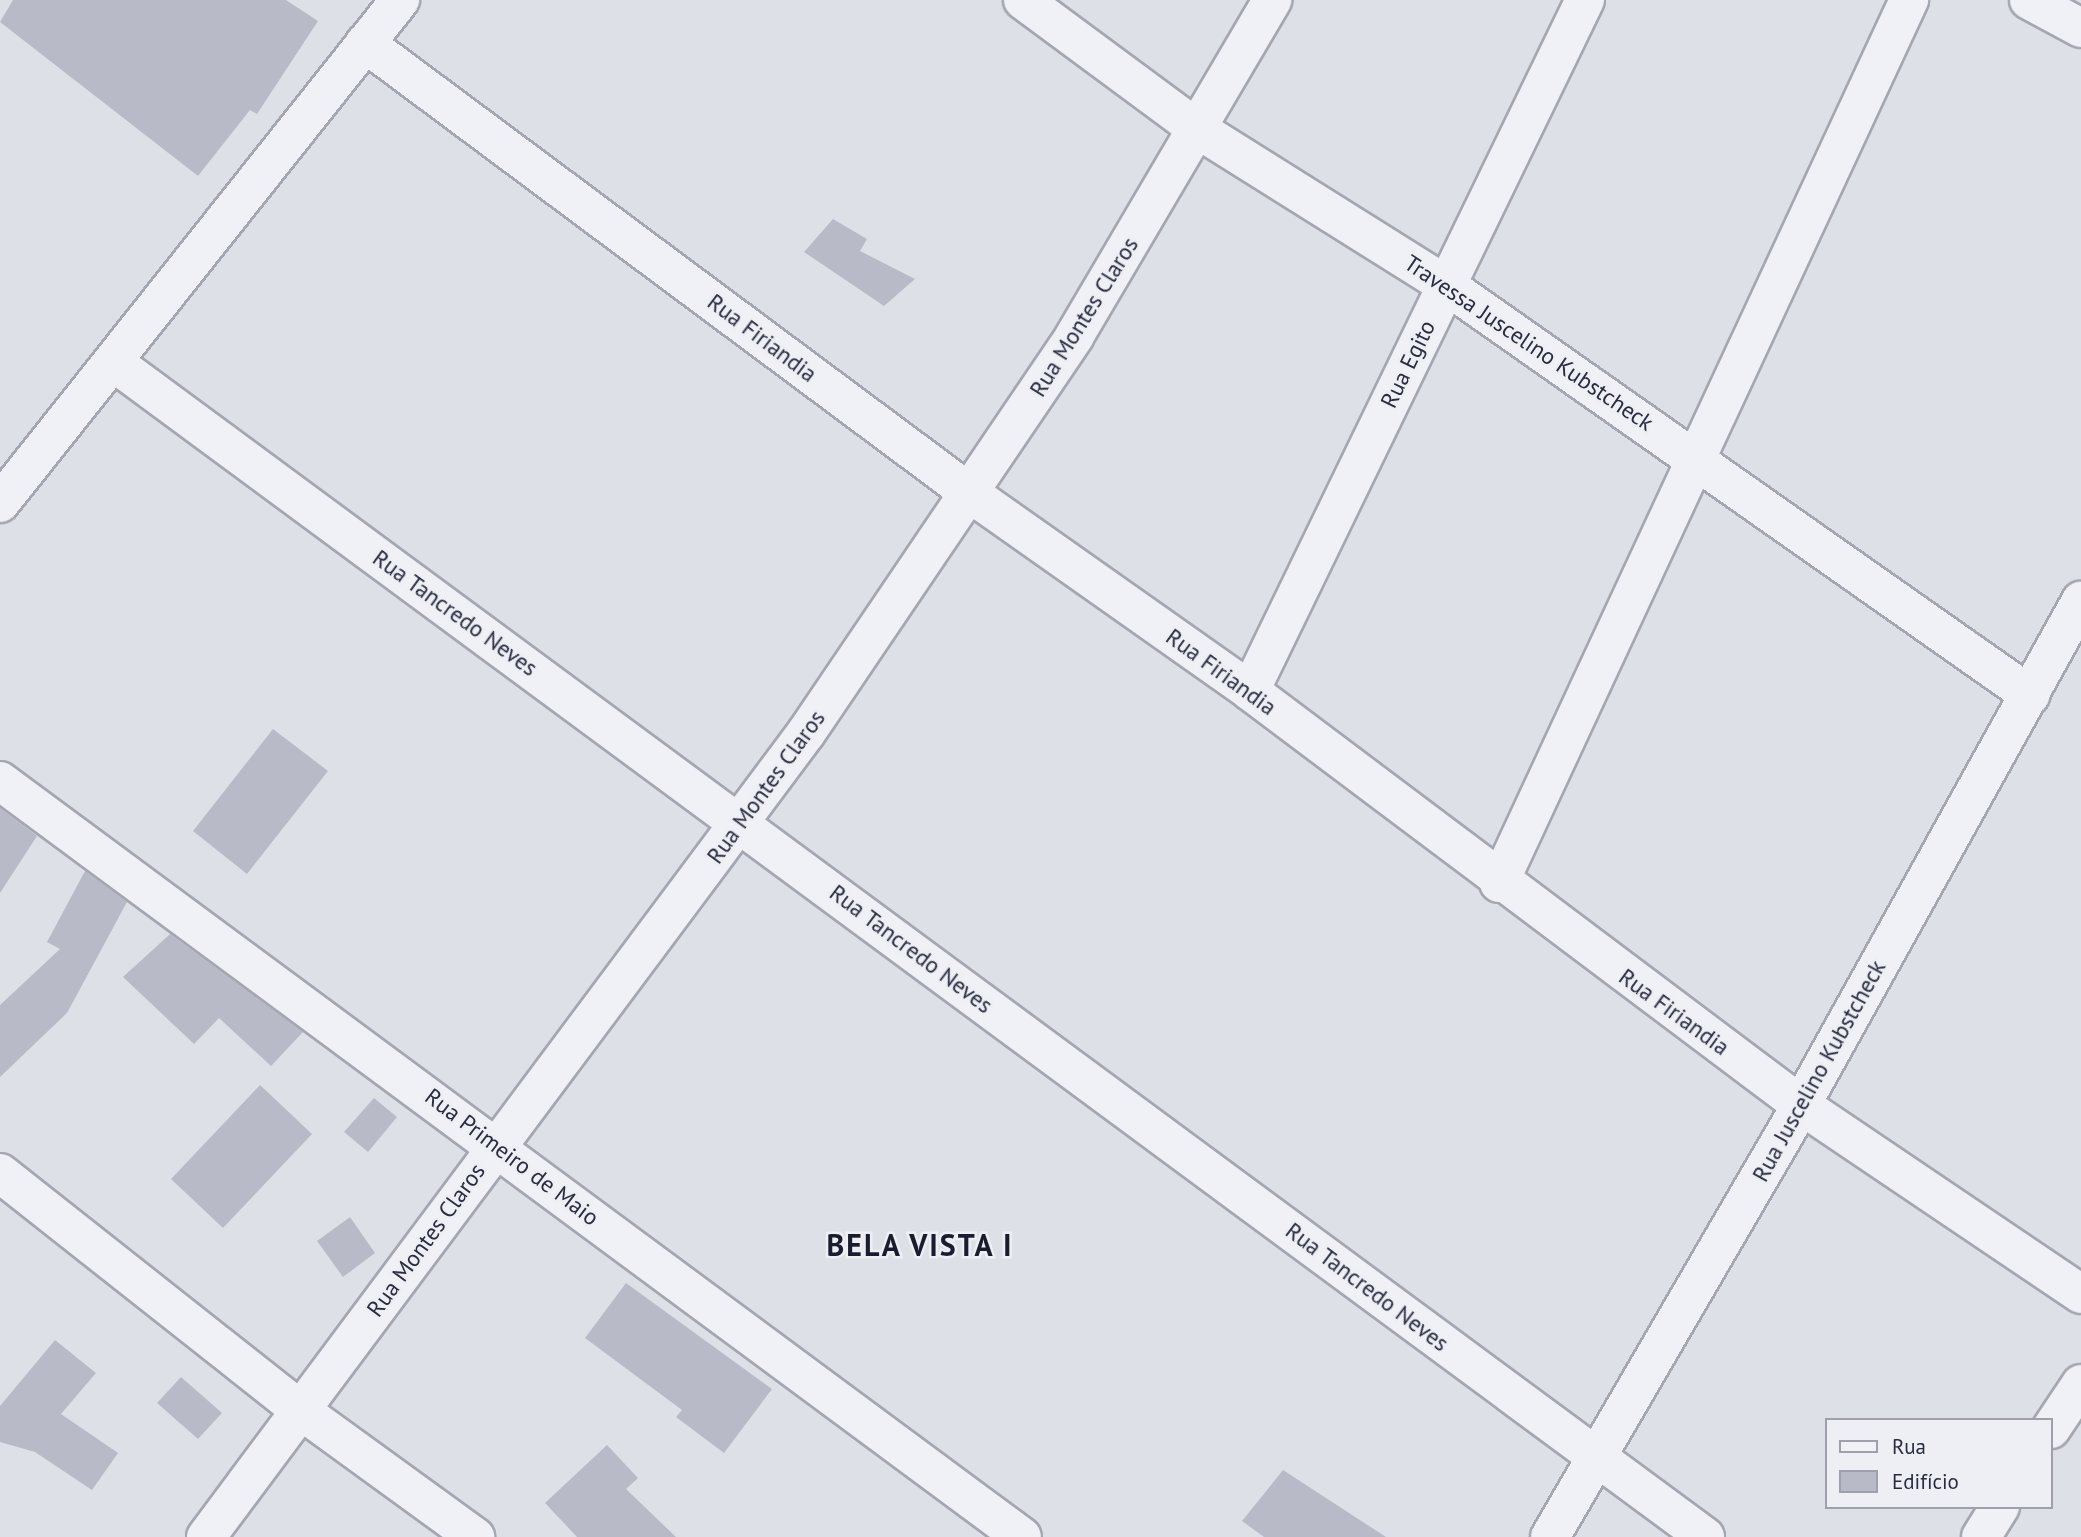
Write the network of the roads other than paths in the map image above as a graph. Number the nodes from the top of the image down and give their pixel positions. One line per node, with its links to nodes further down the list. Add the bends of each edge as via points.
1 (400, 0): 8 (street)
2 (1023, 0): 9 (street, Travessa Juscelino Kubstcheck)
3 (1272, 0): 9 (street, Rua Montes Claros)
4 (1585, 0): 10 (street, Rua Egito)
5 (1909, 0): 12 (street)
6 (2038, 2): 7 (street)
7 (2081, 28)
8 (365, 43): 11 (street); 13 (street, Rua Firiandia)
9 (1199, 130): 10 (street, Travessa Juscelino Kubstcheck); 13 (street, Rua Montes Claros)
10 (1446, 285): 12 (street, Travessa Juscelino Kubstcheck); 16 (street, Rua Egito)
11 (116, 364): 14 (street); 19 (street, Rua Tancredo Neves)
12 (1700, 460): 17 (street, Travessa Juscelino Kubstcheck); 20 (street)
13 (971, 494): 16 (street, Rua Firiandia); 19 (street, Rua Montes Claros)
14 (0, 503)
15 (2081, 601): 17 (street, Rua Juscelino Kubstcheck)
16 (1250, 691): 20 (street, Rua Firiandia)
17 (2030, 695): 21 (street, Rua Juscelino Kubstcheck)
18 (0, 781): 22 (street, Rua Primeiro de Maio)
19 (741, 823): 22 (street, Rua Montes Claros); 28 (street, Rua Tancredo Neves)
20 (1499, 883): 21 (street, Rua Firiandia)
21 (1801, 1105): 24 (street, Rua Firiandia); 28 (street, Rua Juscelino Kubstcheck)
22 (495, 1143): 26 (street, Rua Montes Claros); 32 (street, Rua Primeiro de Maio)
23 (0, 1173): 26 (street)
24 (2081, 1294)
25 (2081, 1384): 27 (street)
26 (303, 1412): 30 (street, Rua Montes Claros); 31 (street)
27 (2053, 1426)
28 (1597, 1458): 33 (street, Rua Juscelino Kubstcheck); 34 (street, Rua Tancredo Neves)
29 (1999, 1509): 35 (street)
30 (206, 1537)
31 (475, 1537)
32 (1022, 1537)
33 (1550, 1537)
34 (1704, 1537)
35 (1981, 1537)

